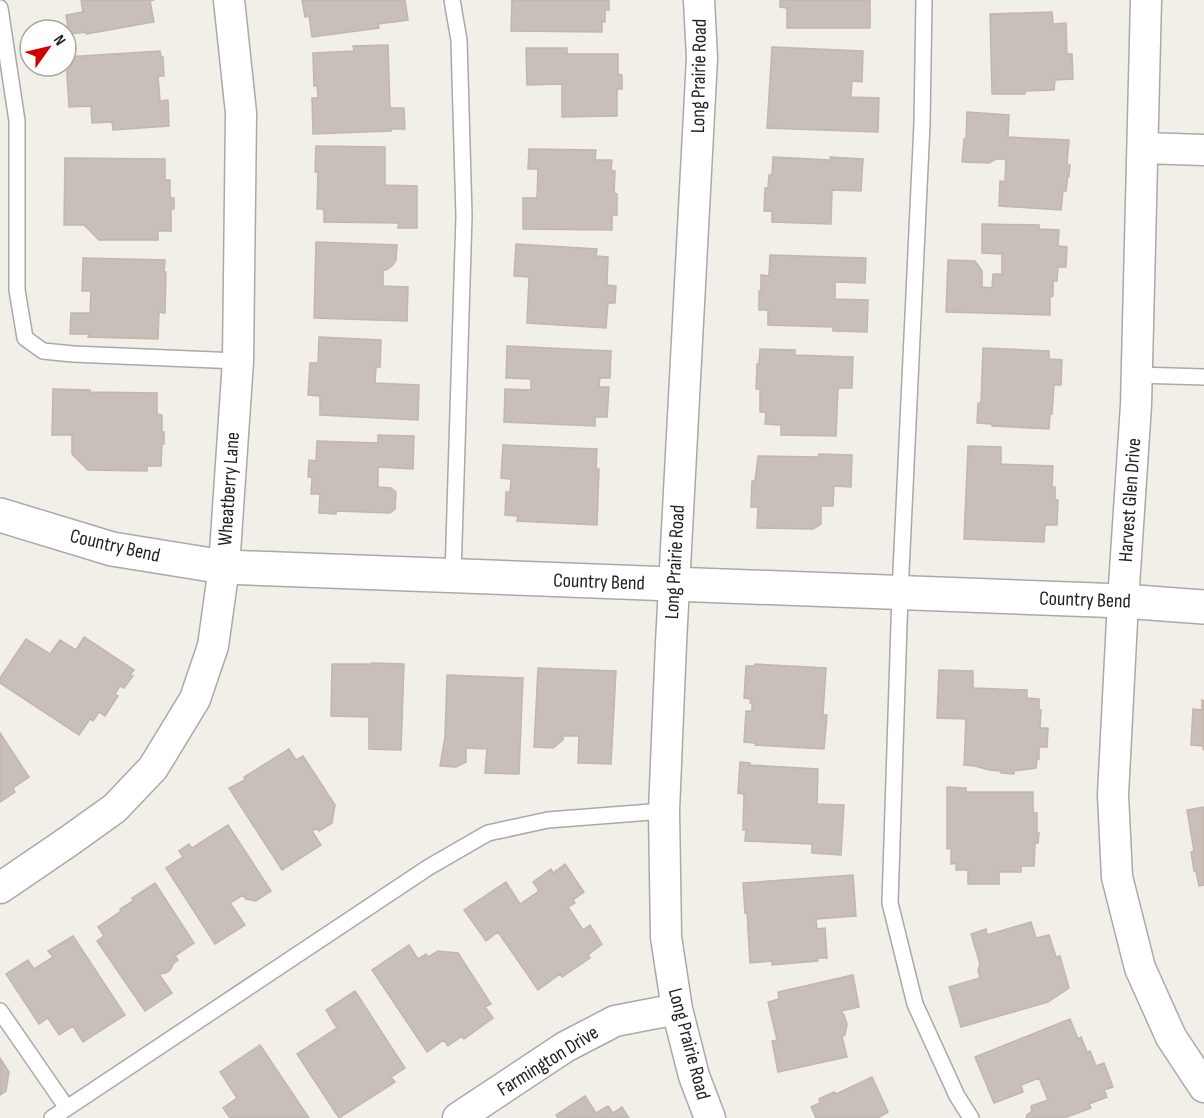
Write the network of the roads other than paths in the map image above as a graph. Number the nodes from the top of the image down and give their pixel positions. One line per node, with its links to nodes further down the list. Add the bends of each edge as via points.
1 (229, 0): 9 (street, Wheatberry Lane, via 241,113)
2 (452, 0): 14 (lane, via 459,40 464,216)
3 (699, 0): 15 (street, Long Prairie Road, via 702,58)
4 (924, 0): 16 (lane, via 922,124)
5 (1146, 0): 7 (street, Harvest Glen Drive)
6 (0, 8): 9 (lane, via 17,121 17,290 25,338 43,351)
7 (1143, 148): 8 (street); 10 (street, Harvest Glen Drive)
8 (1204, 150)
9 (238, 362): 13 (street, Wheatberry Lane)
10 (1137, 375): 11 (lane); 17 (street, Harvest Glen Drive)
11 (1204, 377)
12 (0, 515): 13 (street, Country Bend, via 112,549)
13 (224, 567): 14 (street, Country Bend); 20 (street, Wheatberry Lane, via 213,646 195,699 153,768 115,808)
14 (453, 576): 15 (street, Country Bend)
15 (675, 584): 16 (street, Country Bend); 19 (street, Long Prairie Road)
16 (900, 593): 17 (street, Country Bend); 28 (lane, via 890,903 915,1004)
17 (1123, 602): 18 (street, Country Bend); 23 (street, Harvest Glen Drive, via 1113,795 1117,877 1140,968 1171,1037)
18 (1204, 607)
19 (664, 811): 21 (street, Long Prairie Road, via 666,937); 24 (lane, via 548,820 488,833 429,867)
20 (0, 888)
21 (677, 1009): 26 (street, Farmington Drive, via 615,1021 565,1047); 27 (street, Long Prairie Road, via 694,1076)
22 (0, 1011): 24 (lane)
23 (1204, 1087)
24 (67, 1108): 25 (lane)
25 (52, 1118)
26 (458, 1118)
27 (710, 1118)
28 (971, 1118)

